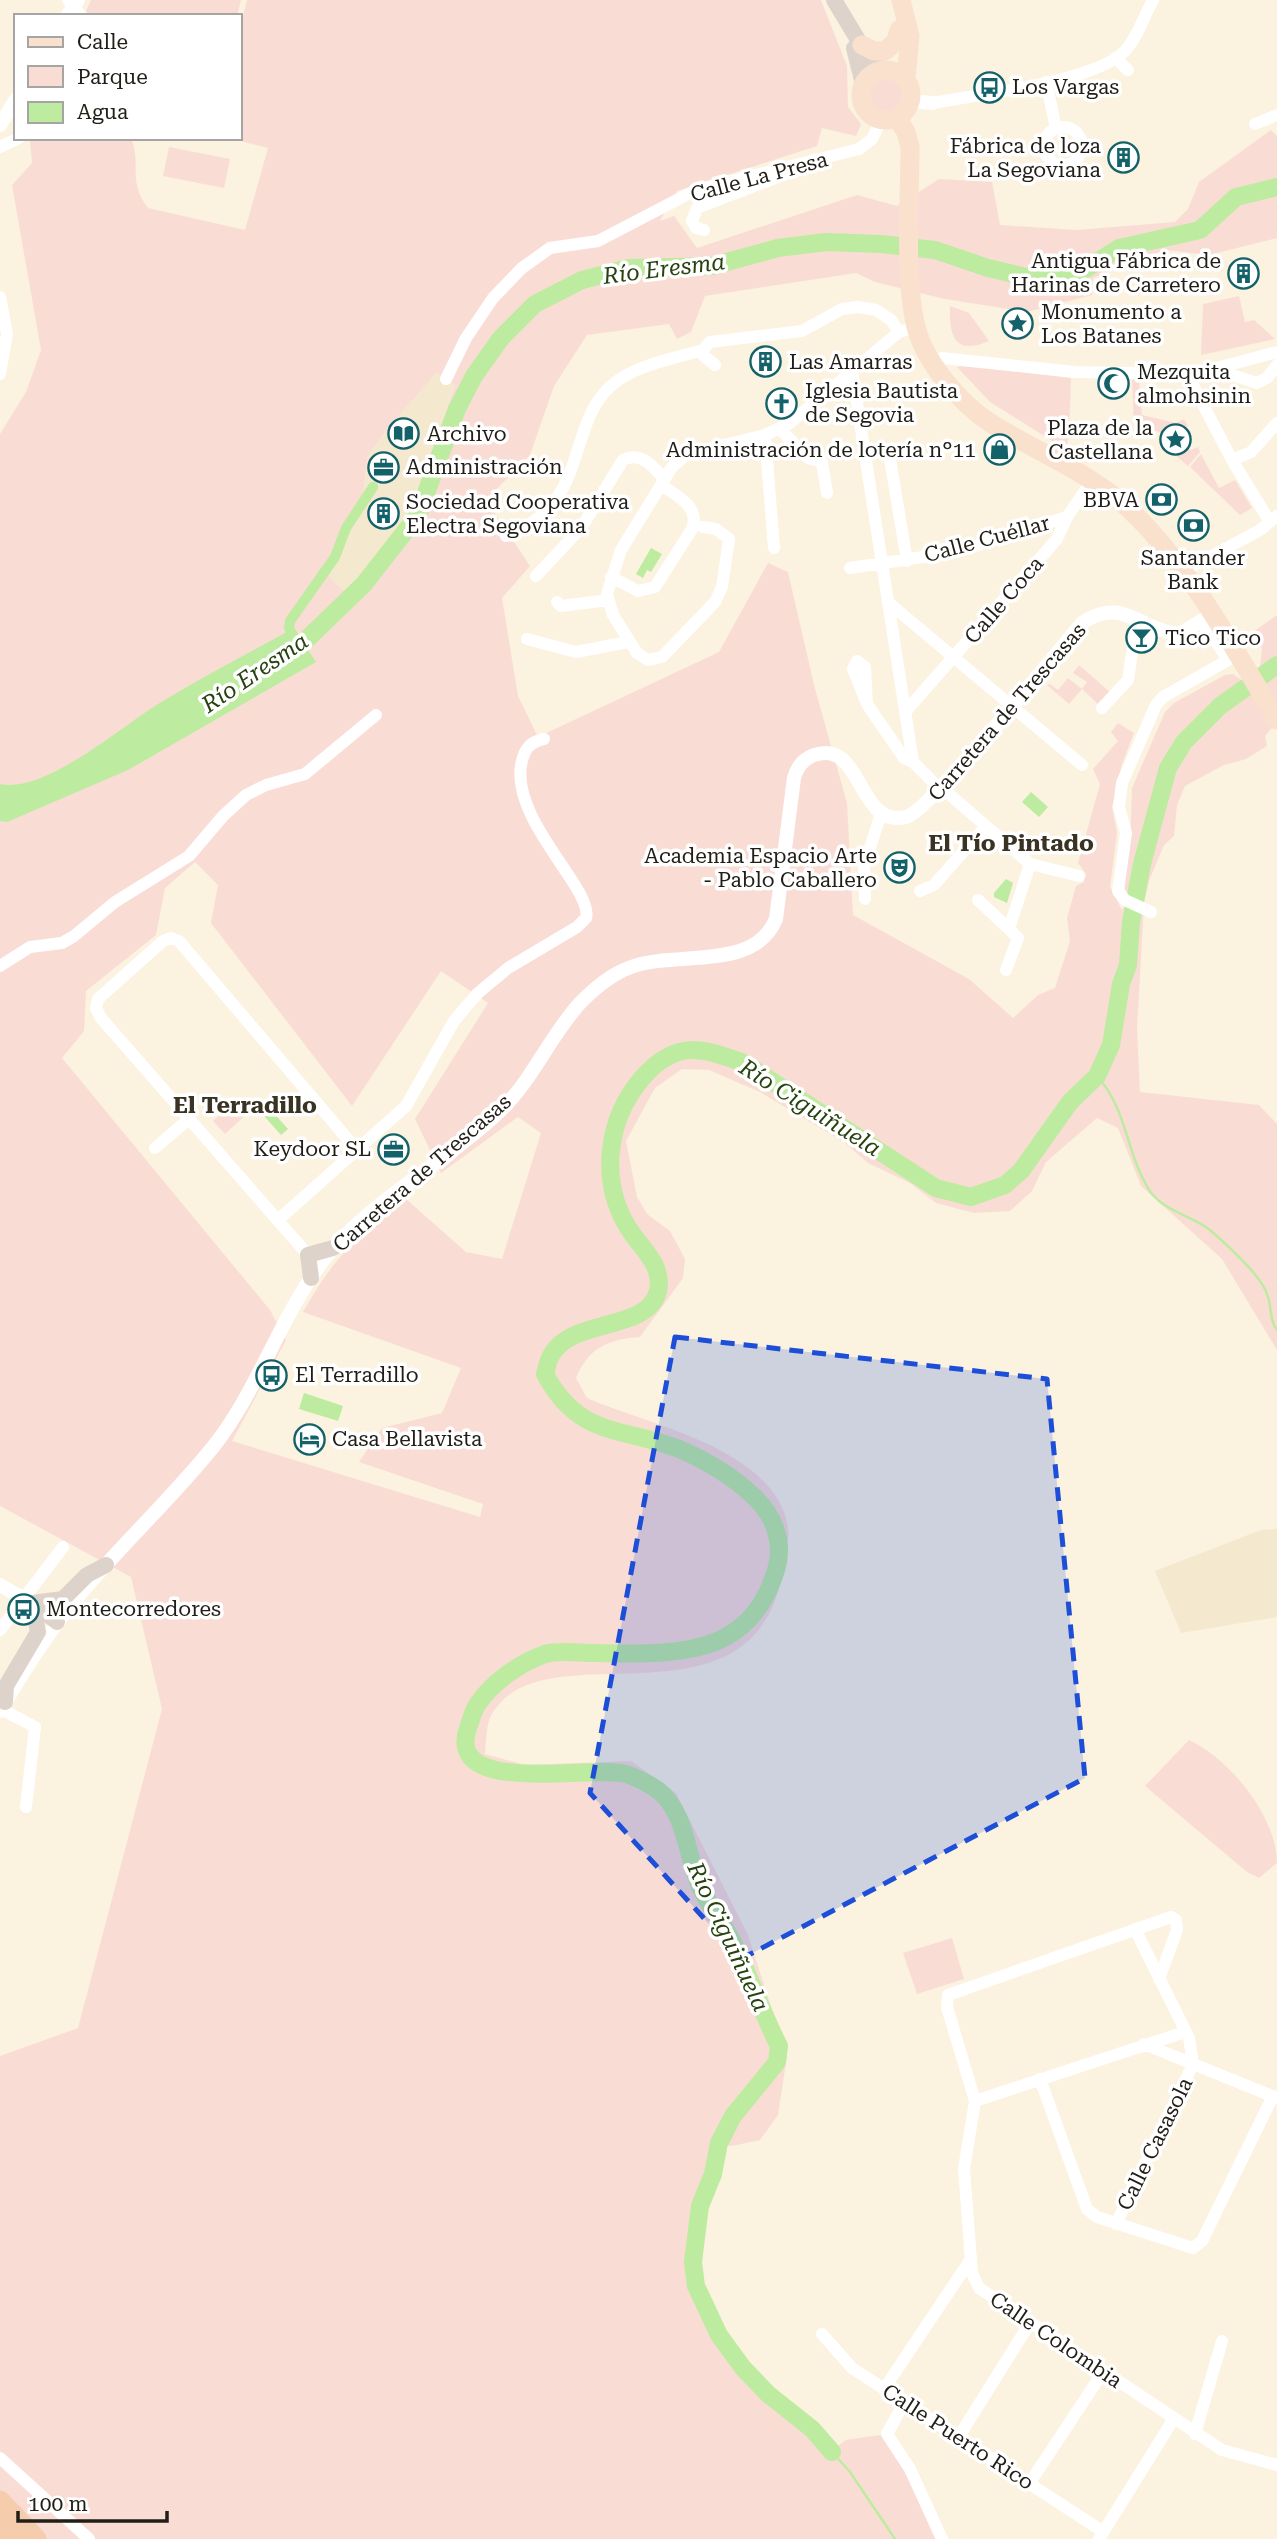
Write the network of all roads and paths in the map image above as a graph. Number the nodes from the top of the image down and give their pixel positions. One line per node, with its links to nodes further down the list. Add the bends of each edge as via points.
1 (892, 0): 5 (main road)
2 (901, 0): 9 (main road, via 910,36)
3 (1153, 0): 7 (street, via 1128,48)
4 (835, 2): 6 (main road); 11 (main road, via 859,58)
5 (899, 30): 6 (main road, via 885,51); 9 (main road, via 900,51)
6 (862, 45): 9 (main road, via 872,63)
7 (1115, 58): 8 (street); 10 (street)
8 (1128, 70)
9 (893, 73): 11 (main road, via 870,76); 14 (main road, via 911,91)
10 (1046, 82): 13 (street); 18 (street)
11 (863, 84): 14 (main road, via 864,109)
12 (14, 102): 17 (street)
13 (932, 103): 14 (street)
14 (899, 112): 19 (street, Calle La Presa, via 864,146); 22 (main road, via 918,140)
15 (1277, 115): 16 (street)
16 (1255, 124)
17 (0, 125)
18 (1056, 128)
19 (822, 160): 20 (street, via 697,208 692,222); 32 (street, Calle La Presa, via 696,190 598,241 550,248 493,299 466,338)
20 (704, 230)
21 (0, 297): 30 (street, via 7,334)
22 (914, 313): 23 (street, via 891,320 876,310 842,309 802,331 710,342); 26 (main road, via 921,341); 29 (street)
23 (703, 350): 25 (street, via 705,360); 45 (street, via 618,380 596,403 568,479 552,504 526,528)
24 (1277, 352): 28 (street)
25 (715, 365)
26 (947, 365): 31 (street); 40 (main road, via 968,404); 50 (main road, via 994,414 1113,484 1141,506)
27 (1277, 365): 33 (street)
28 (1213, 369): 31 (street); 33 (street, via 1254,383)
29 (852, 371): 35 (street); 48 (street)
30 (0, 374)
31 (1187, 374): 38 (street)
32 (446, 379)
33 (1272, 382)
34 (1277, 423): 38 (street, via 1251,452)
35 (780, 429): 36 (street); 41 (street, via 808,458 822,462)
36 (765, 435): 39 (street, via 687,454); 46 (street)
37 (890, 459): 47 (street, Calle Cuéllar)
38 (1232, 460): 43 (street)
39 (662, 482): 51 (street, via 644,459 623,460 581,528); 52 (street, via 621,550); 52 (street, via 688,506 695,520 692,530 655,587 638,591)
40 (1091, 482): 42 (street, Calle Coca); 50 (main road, via 1152,525)
41 (827, 493)
42 (1067, 517): 47 (street, Calle Cuéllar, via 969,549); 61 (street, Calle Coca, via 1057,539)
43 (1274, 519): 50 (street)
44 (703, 527): 60 (street, via 729,539 719,596 662,657 642,657)
45 (506, 536)
46 (774, 548)
47 (907, 561): 48 (street, Calle Cuéllar)
48 (882, 564): 49 (street, Calle Cuéllar); 56 (street)
49 (850, 568)
50 (1191, 575): 53 (main road); 58 (main road)
51 (536, 576)
52 (611, 577): 54 (street)
53 (1211, 591): 58 (main road); 62 (main road)
54 (609, 600): 55 (street, via 561,606); 60 (street)
55 (556, 602)
56 (889, 603): 61 (street); 67 (street)
57 (1137, 618): 58 (street, Carretera de Trescasas, via 1177,634); 65 (street, Carretera de Trescasas, via 1106,613 1082,623); 66 (street, via 1128,680)
58 (1206, 622): 62 (main road, via 1222,619)
59 (527, 639): 60 (street, via 576,652)
60 (628, 642)
61 (956, 657): 65 (street); 67 (street, Calle Coca)
62 (1243, 660): 63 (main road); 69 (main road); 81 (street, via 1158,701 1123,778 1119,807 1126,833 1118,891 1125,900)
63 (1277, 702)
64 (867, 704): 71 (street, via 904,758)
65 (1012, 704): 72 (street); 73 (street, Carretera de Trescasas)
66 (1102, 708)
67 (906, 711): 71 (street)
68 (376, 715): 83 (street, via 305,774 246,794 189,856 114,902 74,936 62,943 30,947)
69 (1277, 720)
70 (544, 739): 87 (street, via 525,750 521,793 550,850 584,899 586,918 478,993 454,1021 405,1106)
71 (913, 762): 73 (street)
72 (1082, 765)
73 (941, 788): 74 (street, Carretera de Trescasas, via 911,816 894,818); 75 (street)
74 (881, 813): 79 (street, via 864,867); 89 (street, Carretera de Trescasas, via 843,759 824,753 805,760 794,778 776,919 763,941 741,953 650,962 619,972 601,984 572,1013 500,1111)
75 (986, 826): 76 (street); 78 (street, via 933,885)
76 (1030, 864): 77 (street); 82 (street)
77 (1079, 876)
78 (920, 891)
79 (865, 900)
80 (978, 900): 82 (street)
81 (1147, 910)
82 (1009, 929): 84 (street, via 1018,938)
83 (0, 966)
84 (1006, 970)
85 (190, 1118): 86 (street); 87 (street, via 96,1008 101,995 163,941 177,940); 88 (street)
86 (155, 1147)
87 (357, 1150): 88 (street)
88 (278, 1220): 90 (street)
89 (333, 1248): 90 (main road); 91 (street, Carretera de Trescasas)
90 (308, 1255): 91 (main road)
91 (311, 1278): 93 (street, Carretera de Trescasas, via 221,1436)
92 (63, 1547): 95 (street)
93 (106, 1565): 95 (main road, via 87,1575 63,1599); 96 (street, Carretera de Trescasas)
94 (0, 1585): 95 (street)
95 (28, 1600): 96 (main road); 97 (street); 98 (main road, via 38,1632 9,1681)
96 (57, 1622): 98 (street, Carretera de Trescasas)
97 (0, 1630)
98 (2, 1707): 99 (street, via 35,1727)
99 (26, 1807)
100 (1135, 1929): 101 (street); 101 (street, Calle Colombia, via 1166,1917 1176,1920 1177,1930); 108 (street, Calle Colombia, via 948,1995 947,2007)
101 (1159, 1979): 102 (street)
102 (1179, 2034): 103 (street); 104 (street, Calle Casasola, via 1170,2045); 105 (street)
103 (1144, 2044): 104 (street); 106 (street)
104 (1176, 2057): 105 (street)
105 (1194, 2064): 107 (street); 109 (street, Calle Casasola)
106 (1040, 2080): 108 (street); 109 (street, via 1087,2209)
107 (1275, 2097): 109 (street, via 1198,2246 1189,2248)
108 (975, 2101): 110 (street, Calle Colombia, via 964,2169)
109 (1116, 2224)
110 (971, 2259): 111 (street, Calle Colombia, via 979,2288); 115 (street)
111 (1030, 2323): 114 (street, Calle Colombia); 119 (street)
112 (822, 2334): 115 (street, Calle Puerto Rico, via 852,2368)
113 (1222, 2341): 118 (street)
114 (1103, 2372): 117 (street, Calle Colombia); 122 (street)
115 (884, 2389): 116 (street, Calle Puerto Rico)
116 (904, 2403): 119 (street, Calle Puerto Rico); 129 (street, via 887,2434 910,2469)
117 (1173, 2420): 118 (street, Calle Colombia); 125 (street)
118 (1195, 2434): 121 (street, Calle Colombia, via 1222,2450)
119 (958, 2438): 122 (street, Calle Puerto Rico)
120 (0, 2458): 128 (street)
121 (1277, 2465)
122 (1029, 2484): 125 (street, Calle Puerto Rico)
123 (0, 2501): 127 (highway)
124 (0, 2525): 126 (highway)
125 (1100, 2535)
126 (16, 2539)
127 (36, 2539)
128 (89, 2539)
129 (942, 2539)

